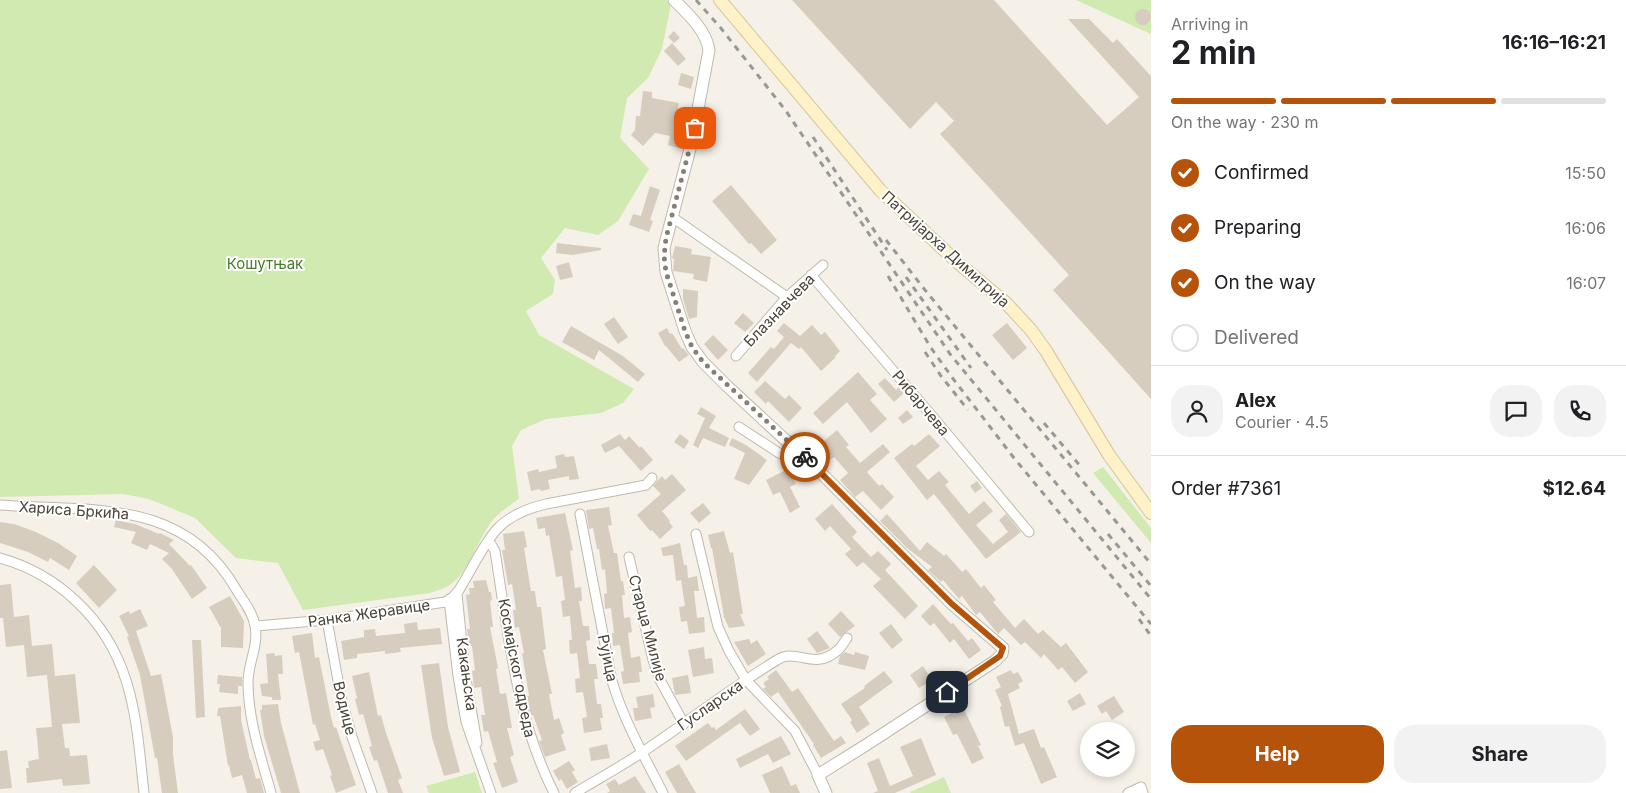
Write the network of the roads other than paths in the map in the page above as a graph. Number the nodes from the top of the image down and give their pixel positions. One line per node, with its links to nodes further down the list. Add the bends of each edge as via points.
1 (674, 0): 3 (street, via 698,27 709,50 692,141)
2 (720, 0): 12 (main road, Патријарха Димитрија, via 880,190 1026,324 1109,456)
3 (672, 217): 6 (street); 9 (street, via 664,248 665,270 692,347 726,385)
4 (823, 265): 5 (street, Блазнавчева)
5 (812, 275): 6 (street, Блазнавчева); 14 (street, Рибарчева)
6 (787, 298): 7 (street, Блазнавчева)
7 (736, 356)
8 (739, 427): 9 (street, via 779,453)
9 (812, 464): 26 (street, via 952,604 1003,648 995,660)
10 (652, 478): 16 (street, via 646,485 532,507 498,528)
11 (0, 505): 21 (street, Хариса Бркића, via 114,511 170,526 196,543 223,569)
12 (1151, 513)
13 (580, 514): 25 (street, Рујица, via 612,681 623,714)
14 (1029, 532)
15 (696, 534): 23 (street, via 718,627)
16 (489, 541): 19 (street); 32 (street, Космајског одреда, via 495,551 528,731)
17 (628, 557): 24 (street, Старца Милије, via 655,665)
18 (0, 558): 28 (street, via 27,568 59,586 88,612 111,643 133,708)
19 (453, 597): 20 (street, Ранка Жеравице, via 439,604); 31 (street, Какањска, via 477,753)
20 (326, 620): 21 (street, Ранка Жеравице); 30 (street, Водице, via 341,697)
21 (256, 626): 29 (street, via 249,670 250,709)
22 (847, 638): 23 (street, Гусларска, via 838,651 826,658 782,656)
23 (746, 680): 24 (street, Гусларска); 26 (street, via 795,731)
24 (684, 724): 25 (street, Гусларска)
25 (642, 752): 33 (street, Гусларска); 34 (street, Рујица)
26 (818, 775): 35 (street)
27 (1142, 790): 36 (street)
28 (144, 793)
29 (271, 793)
30 (372, 793)
31 (491, 793)
32 (554, 793)
33 (575, 793)
34 (663, 793)
35 (826, 793)
36 (1128, 793)

